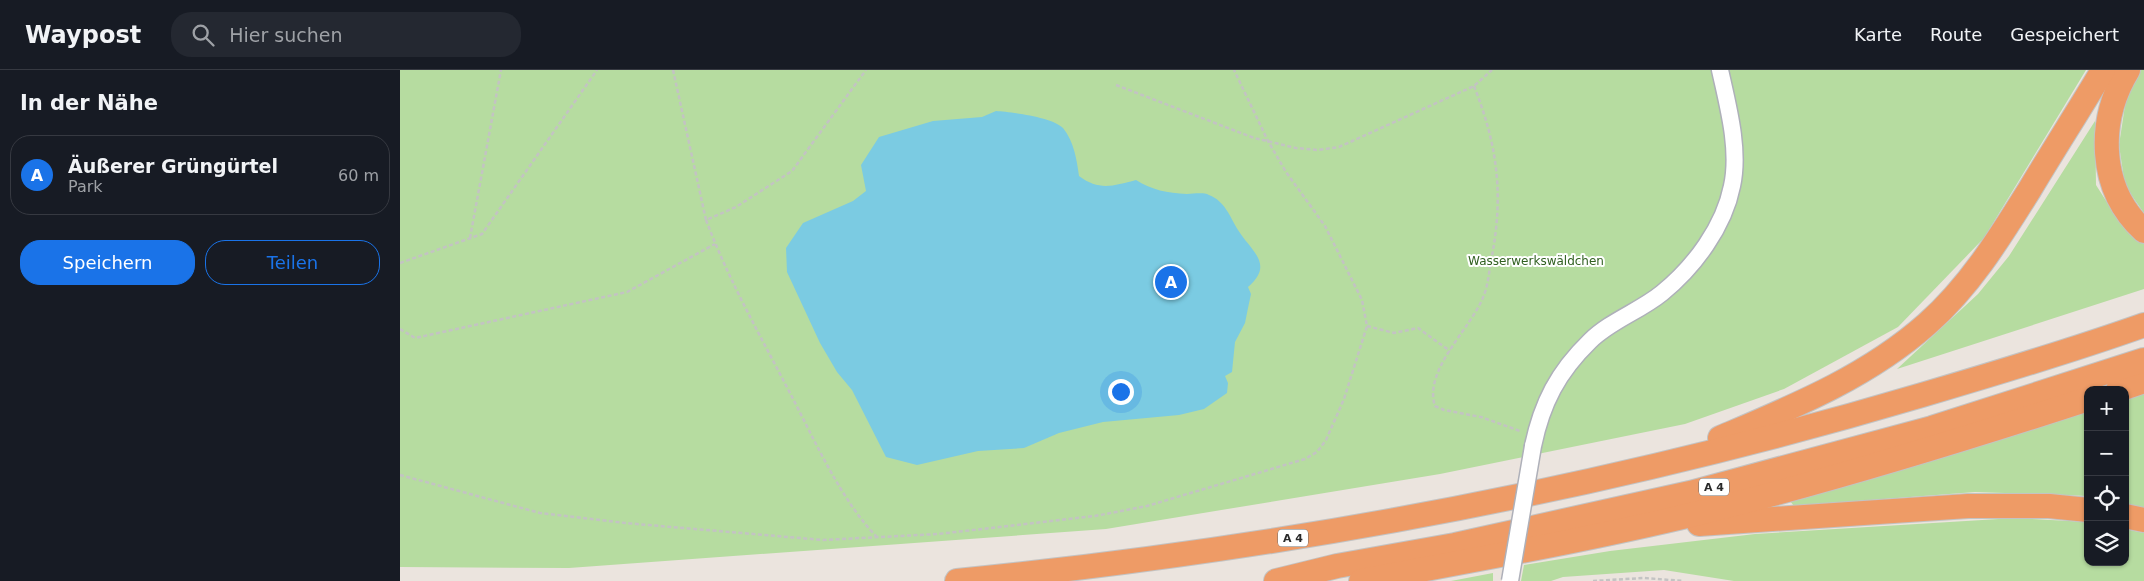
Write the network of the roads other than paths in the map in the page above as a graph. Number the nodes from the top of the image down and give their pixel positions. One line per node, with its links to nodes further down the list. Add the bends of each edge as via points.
1 (1720, 70): 18 (street, bridge, via 1734,146 1732,186 1719,225 1692,263 1662,293 1591,340 1568,365 1546,400 1529,439)
2 (2103, 70): 10 (highway, via 1985,259 1958,294 1928,323 1898,348 1854,376 1810,399)
3 (2128, 70): 4 (highway, via 2113,102 2106,148 2112,183 2129,214)
4 (2144, 231)
5 (2144, 323): 10 (highway, A 4, via 1854,415)
6 (2144, 360): 16 (highway, A 4, via 1932,428 1690,493)
7 (2144, 381): 8 (highway)
8 (2129, 386)
9 (2084, 400): 14 (highway, via 1794,488)
10 (1651, 468): 15 (highway, A 4, via 1291,538)
11 (2084, 510): 14 (highway, via 2049,506 1968,506)
12 (2129, 517): 13 (highway)
13 (2144, 520)
14 (1620, 531): 17 (highway)
15 (957, 581)
16 (1276, 581)
17 (1361, 581)
18 (1510, 581)

